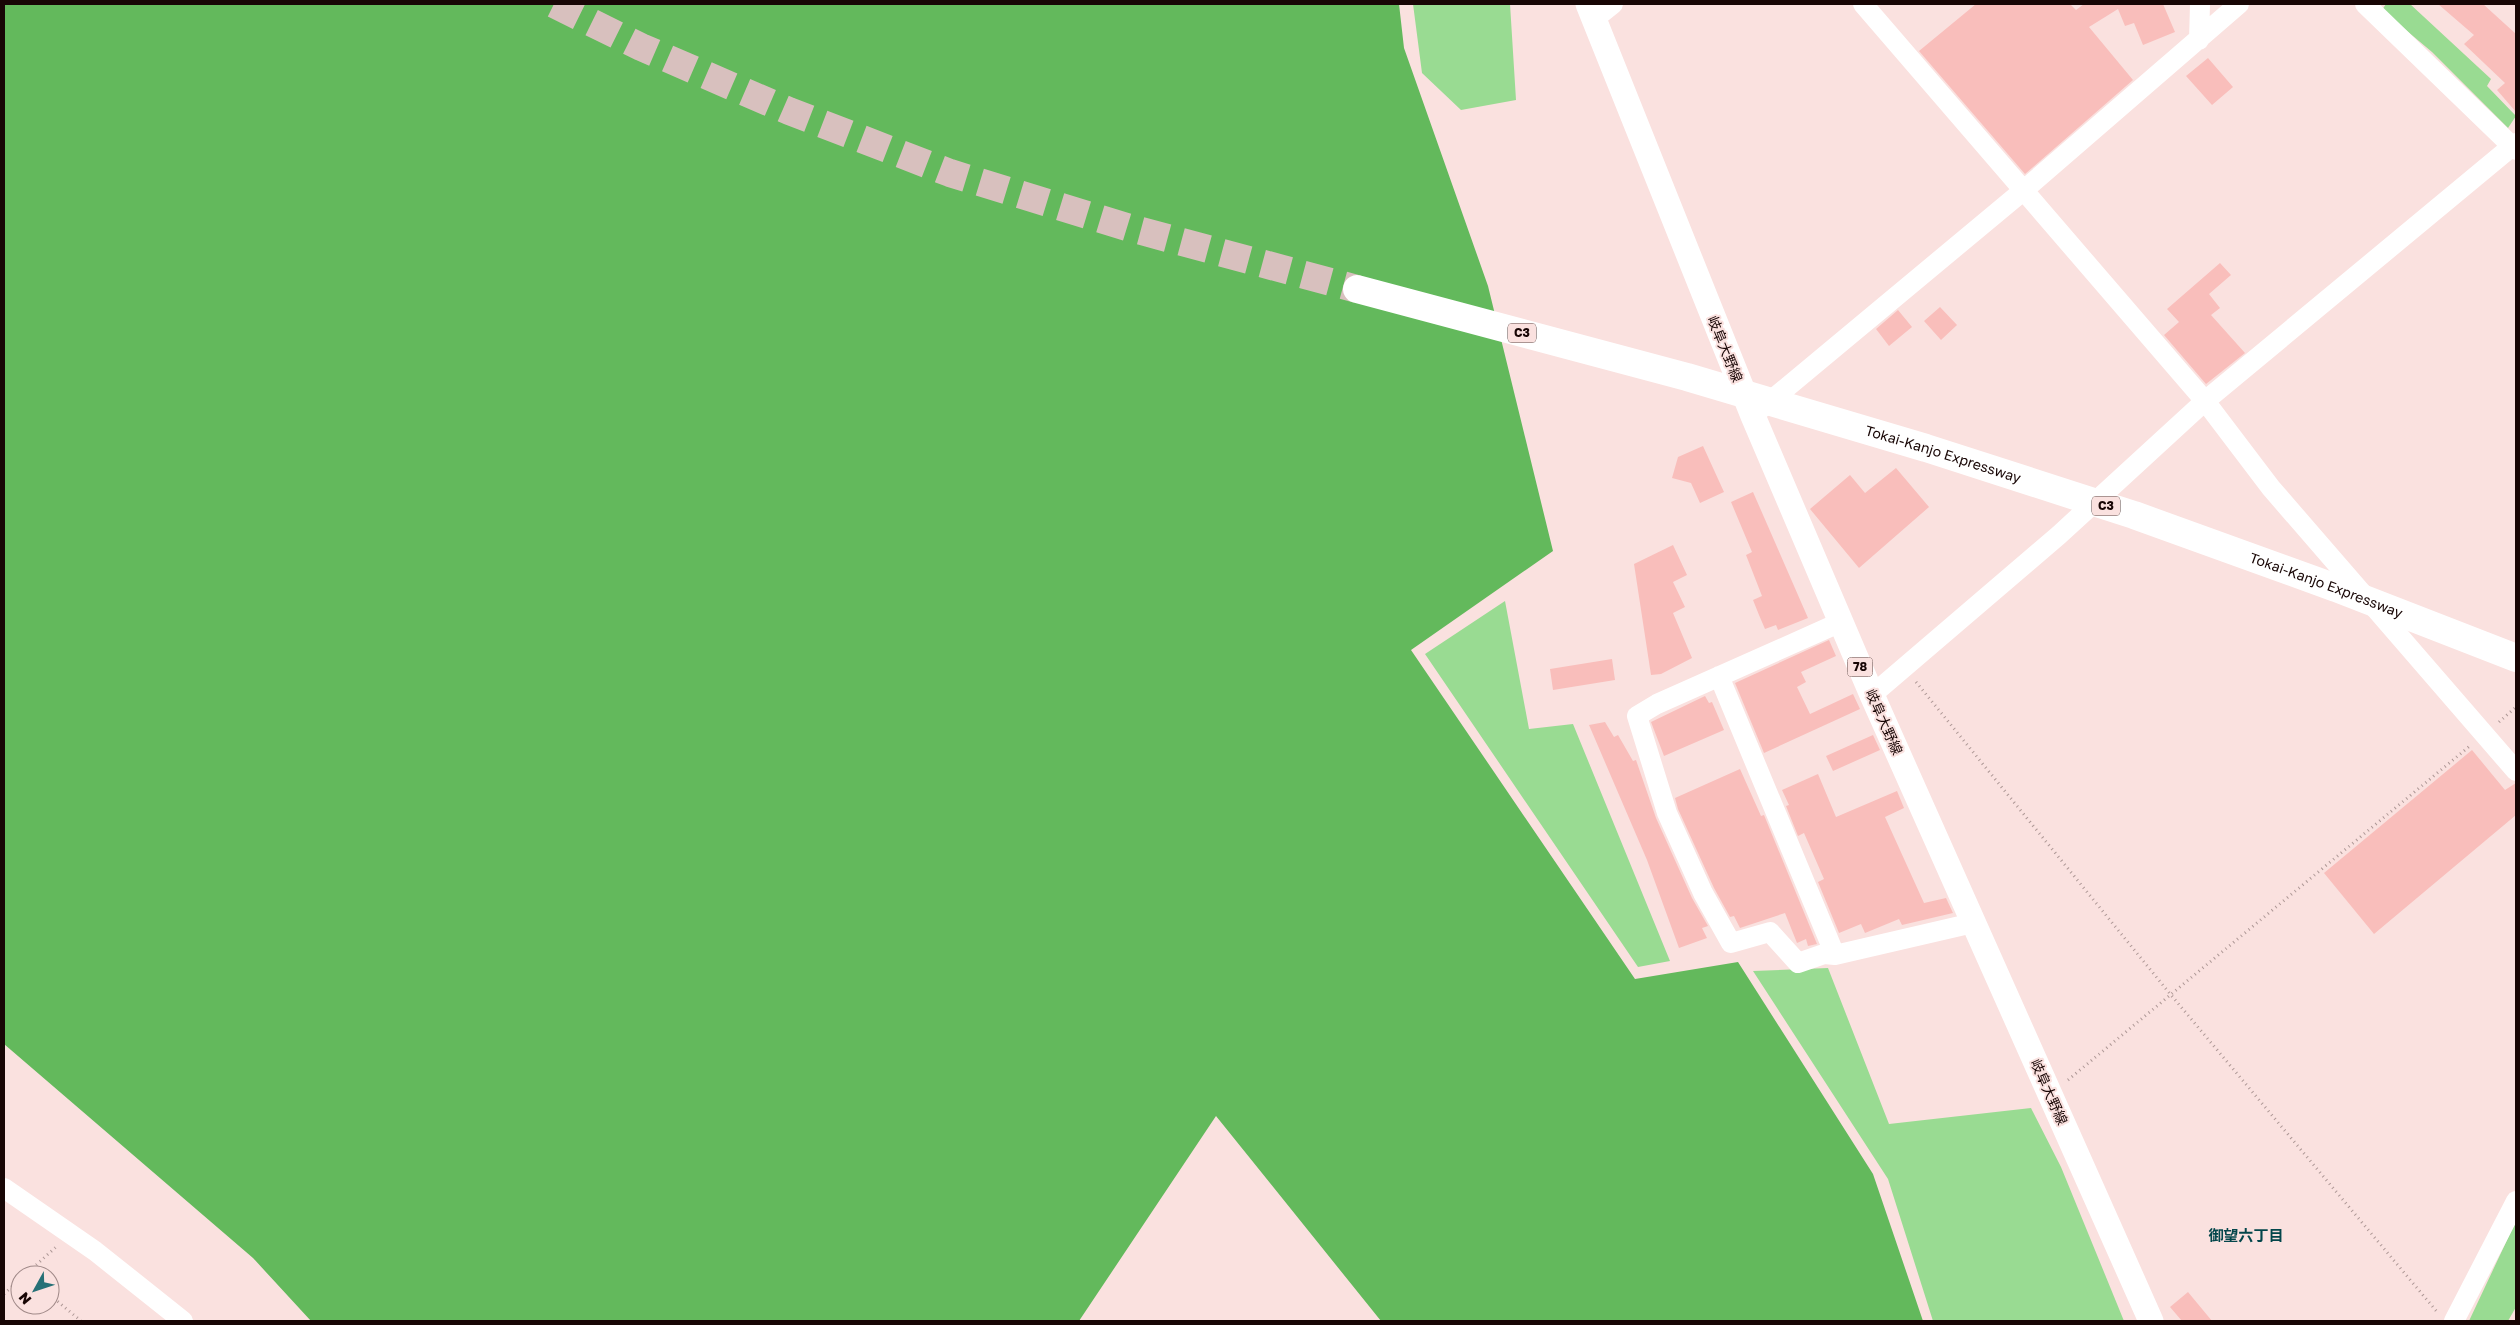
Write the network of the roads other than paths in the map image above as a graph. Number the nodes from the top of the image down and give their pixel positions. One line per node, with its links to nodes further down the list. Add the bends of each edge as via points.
1 (1613, 4): 6 (street)
2 (1863, 4): 9 (street)
3 (2200, 4): 7 (street)
4 (2239, 4): 7 (street)
5 (2365, 4): 8 (street)
6 (1590, 12): 12 (main road, 岐阜大野線 / 78)
7 (2199, 40): 9 (street)
8 (2515, 146): 11 (street)
9 (2024, 190): 11 (street); 12 (street)
10 (1356, 289): 14 (highway, Tokai-Kanjo Expressway / C3, via 1687,377 1926,448 2134,515)
11 (2205, 401): 16 (street, via 2059,534); 17 (street, via 2271,488)
12 (1753, 416): 13 (main road, 岐阜大野線 / 78)
13 (1841, 622): 15 (street); 16 (main road, 岐阜大野線 / 78)
14 (2516, 658)
15 (1720, 676): 19 (street); 19 (street, via 1637,716 1667,813 1703,893 1731,943 1770,932 1798,963 1824,954)
16 (1872, 695): 18 (main road, 岐阜大野線 / 78)
17 (2516, 771)
18 (1973, 923): 19 (street); 24 (main road, 岐阜大野線 / 78)
19 (1835, 955)
20 (4, 1188): 23 (street, via 95,1251)
21 (2516, 1201): 22 (street)
22 (2446, 1317)
23 (183, 1321)
24 (2151, 1321)

